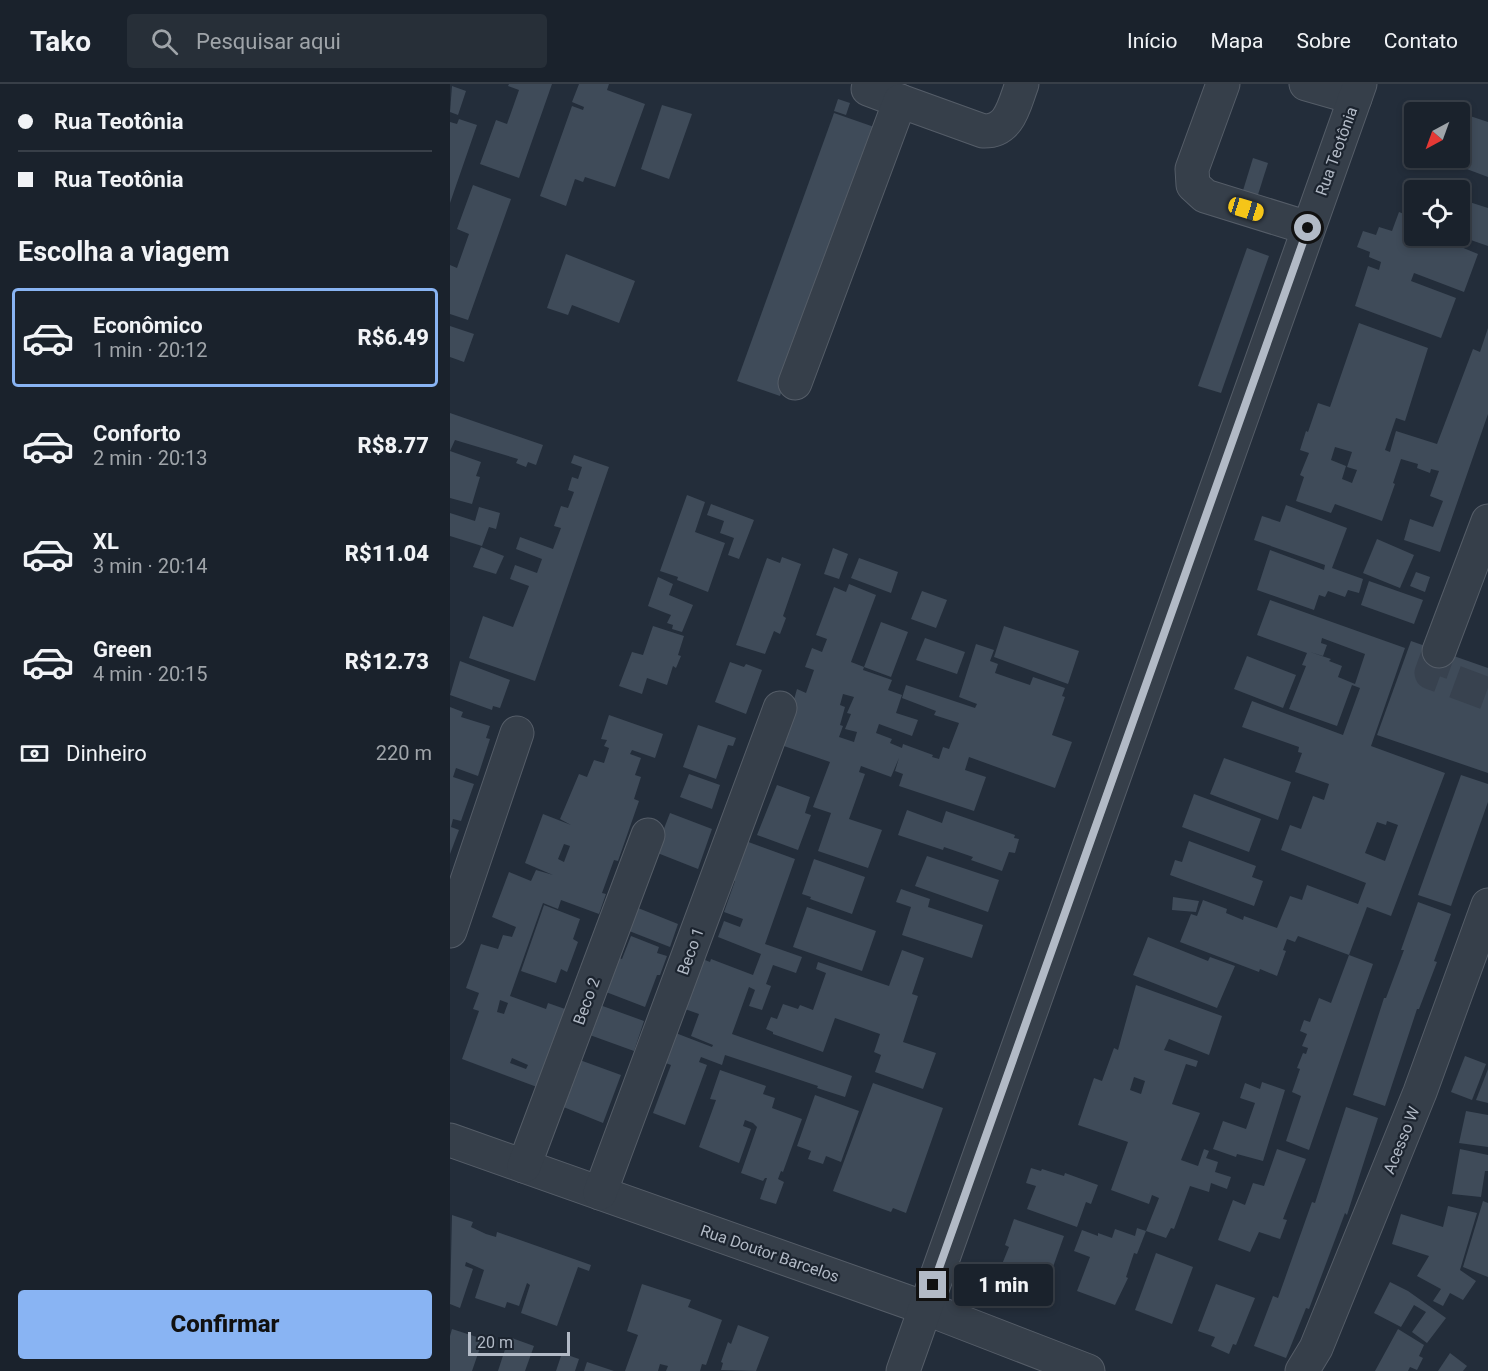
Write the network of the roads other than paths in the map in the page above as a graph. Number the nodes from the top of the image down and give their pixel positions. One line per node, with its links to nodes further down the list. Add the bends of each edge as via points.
1 (870, 84): 6 (street, via 868,90)
2 (1022, 84): 6 (street, via 1009,119 993,131 983,131)
3 (1223, 84): 7 (street, via 1192,170 1193,185 1205,196)
4 (1306, 84): 5 (street)
5 (1357, 91): 7 (street, Rua Teotônia)
6 (900, 101): 8 (street)
7 (1308, 228): 19 (street, Rua Teotônia)
8 (795, 383)
9 (1488, 521): 10 (street)
10 (1439, 651)
11 (780, 708): 18 (street, Beco 1)
12 (517, 733): 15 (street)
13 (648, 835): 17 (street, Beco 2)
14 (1488, 905): 22 (street, Acesso W, via 1420,1092 1316,1348)
15 (450, 931)
16 (450, 1140): 17 (street, Rua Doutor Barcelos)
17 (524, 1166): 18 (street, Rua Doutor Barcelos)
18 (600, 1193): 19 (street, Rua Doutor Barcelos)
19 (925, 1308): 20 (street, Rua Teotônia); 21 (street, Rua Doutor Barcelos)
20 (903, 1371)
21 (1088, 1371)
22 (1302, 1371)

